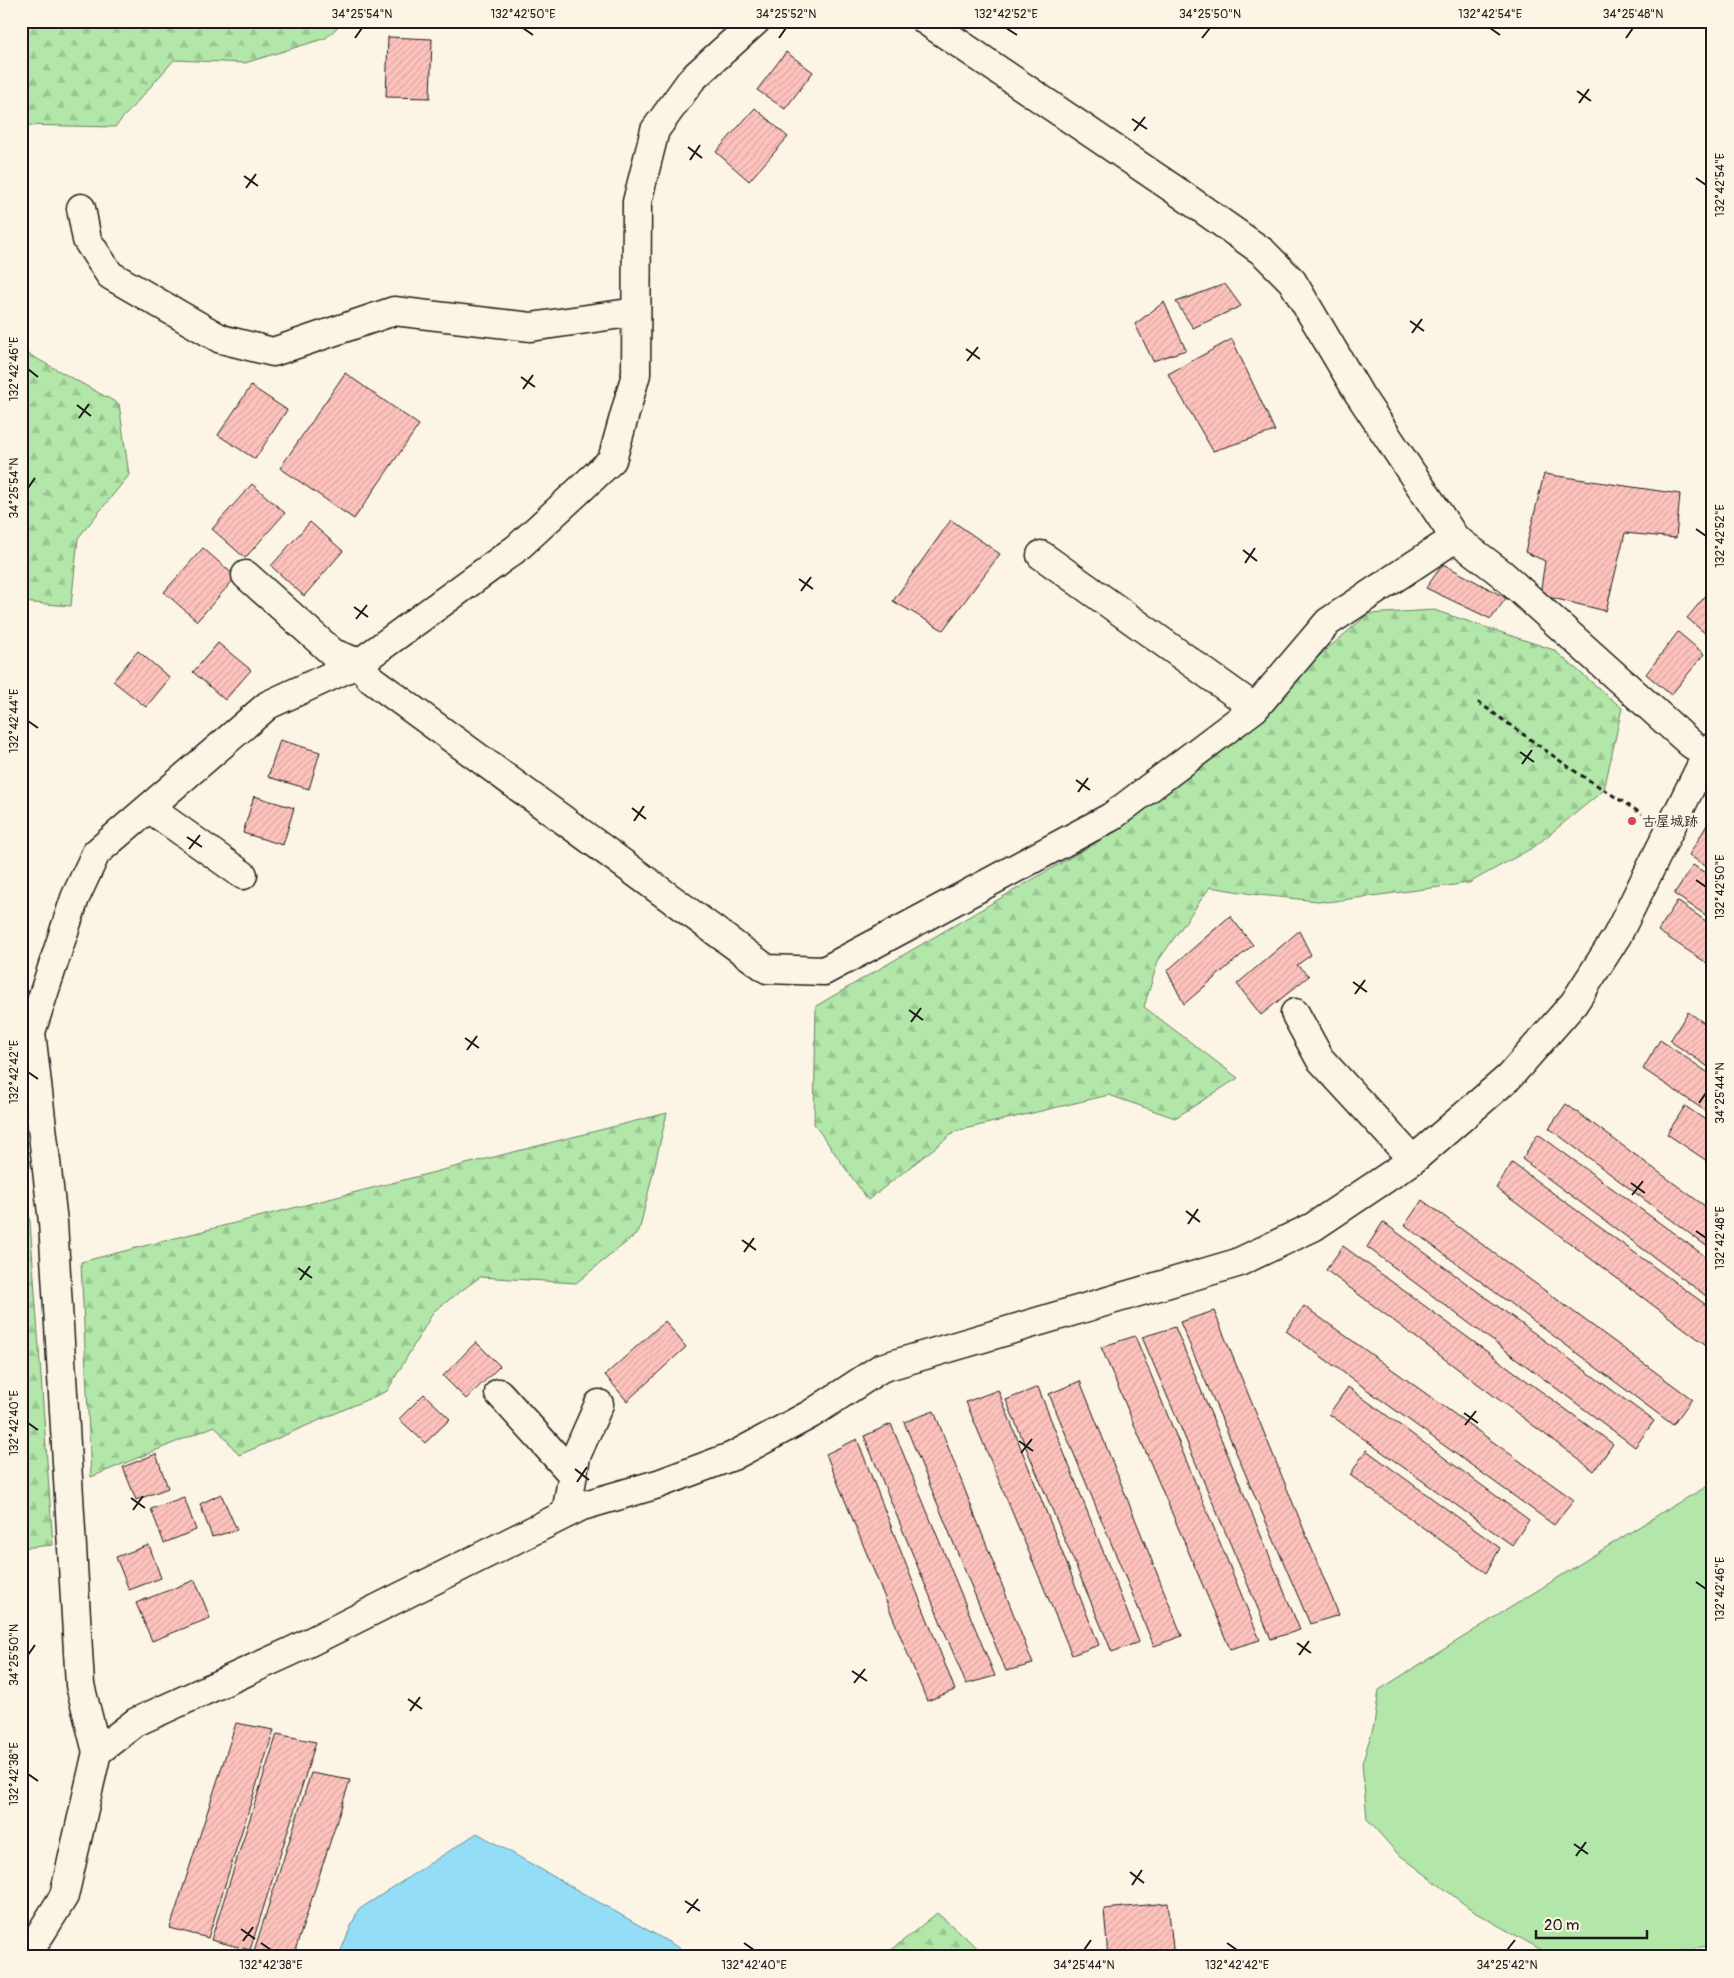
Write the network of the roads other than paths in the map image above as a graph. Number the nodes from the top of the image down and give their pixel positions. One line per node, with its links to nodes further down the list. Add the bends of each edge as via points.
1 (756, 21): 4 (street, via 692,79 655,130 637,202)
2 (926, 21): 5 (street, via 1263,252 1292,281 1359,394)
3 (81, 208): 4 (street, via 87,240 110,275 220,339 274,352 394,310 531,327)
4 (636, 312): 8 (street, via 636,374 612,460 516,548)
5 (1455, 538): 9 (street, via 1328,622); 10 (street, via 1501,573 1691,744)
6 (1041, 555): 9 (street)
7 (246, 575): 8 (street, via 333,653)
8 (359, 663): 9 (street, via 371,679 767,969 824,971 1111,818); 11 (street, via 268,705)
9 (1255, 708)
10 (1711, 754): 14 (street, via 1617,936 1574,1003 1509,1076)
11 (149, 808): 12 (street); 19 (street, via 96,853 75,898 31,1032 53,1222 80,1685)
12 (243, 875)
13 (1295, 1013): 14 (street, via 1320,1059)
14 (1413, 1160): 18 (street, via 1313,1227 1237,1264 881,1368 811,1414 733,1456)
15 (499, 1393): 17 (street)
16 (599, 1404): 17 (street, via 576,1456)
17 (572, 1474): 18 (street)
18 (566, 1514): 19 (street, via 292,1651 136,1722)
19 (97, 1752): 20 (street, via 64,1896)
20 (26, 1957)

